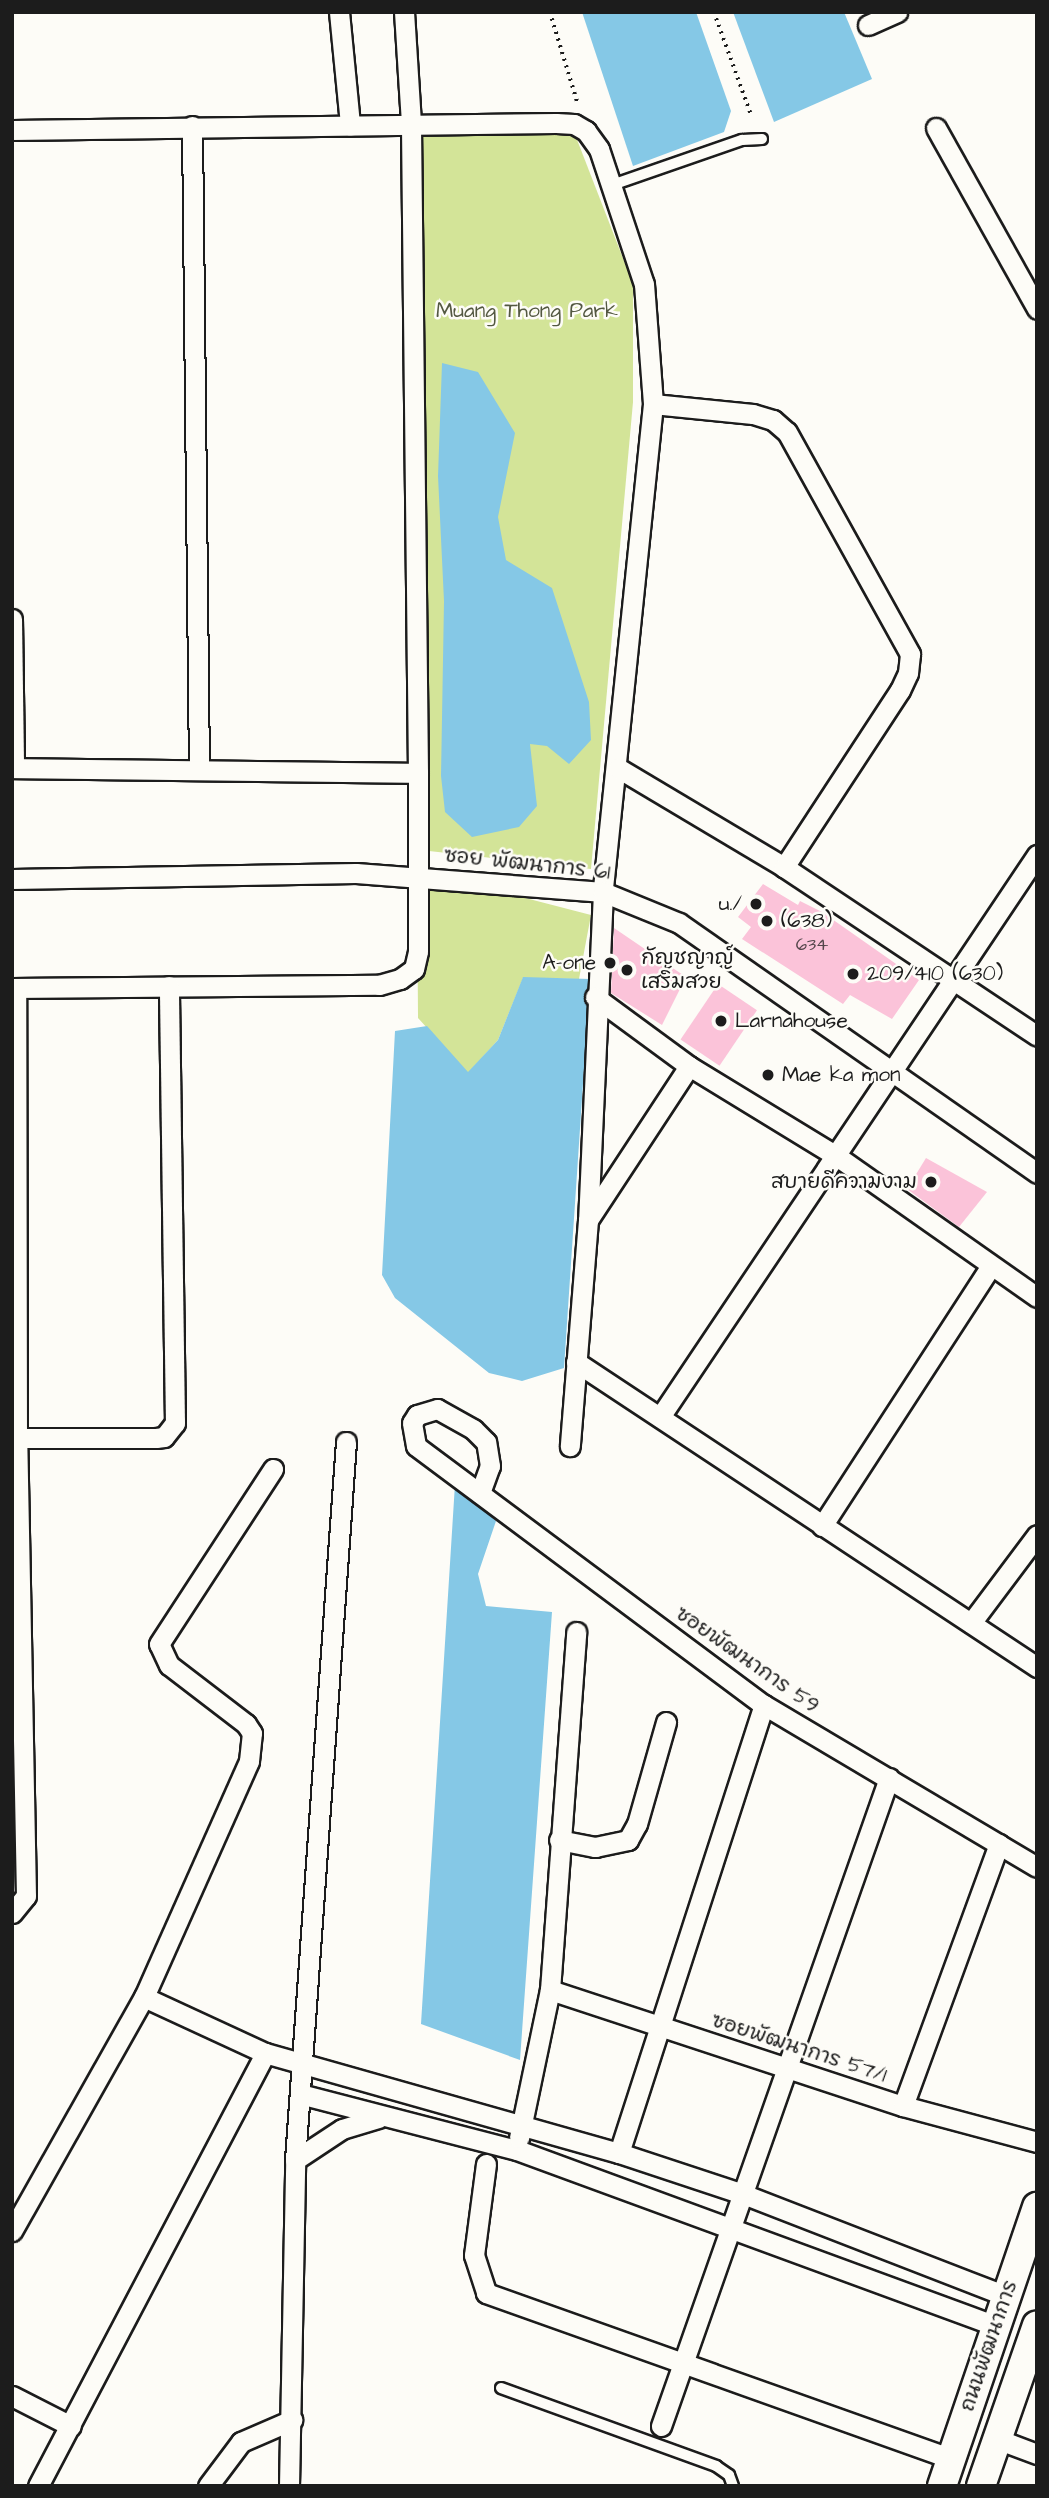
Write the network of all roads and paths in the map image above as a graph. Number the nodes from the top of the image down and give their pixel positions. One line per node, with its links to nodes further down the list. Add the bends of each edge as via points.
1 (339, 12): 9 (street)
2 (404, 12): 8 (street)
3 (550, 12): 13 (path)
4 (714, 12): 7 (path)
5 (897, 12): 6 (street)
6 (868, 25)
7 (751, 114)
8 (411, 123): 9 (street); 13 (street, via 556,123); 22 (street)
9 (350, 125): 10 (street)
10 (192, 126): 12 (street); 21 (street)
11 (936, 128): 16 (street)
12 (12, 130)
13 (586, 131): 15 (street, via 599,149)
14 (762, 139): 15 (lane, via 742,140)
15 (612, 185): 17 (street, via 644,284)
16 (1037, 309)
17 (653, 404): 20 (street); 24 (street, via 753,414 773,420 787,432 910,654 900,690)
18 (12, 619): 19 (street)
19 (13, 768): 21 (street)
20 (618, 768): 24 (street); 27 (street)
21 (199, 770): 22 (street)
22 (418, 773): 25 (street)
23 (1037, 855): 28 (street)
24 (783, 867): 28 (street)
25 (418, 875): 26 (street, ซอย พัฒนาการ 61); 27 (street, ซอย พัฒนาการ 61); 29 (street, via 418,951 414,969 400,979 379,985)
26 (12, 878)
27 (603, 892): 31 (street); 34 (street, ซอย พัฒนาการ 61, via 678,923)
28 (954, 984): 32 (street); 34 (street)
29 (169, 986): 30 (street); 42 (street, via 175,1423 164,1437 156,1438)
30 (14, 988): 42 (street)
31 (595, 997): 33 (street); 37 (street)
32 (1037, 1036)
33 (689, 1066): 35 (street); 37 (street)
34 (892, 1072): 35 (street); 36 (street, ซอย พัฒนาการ 61)
35 (835, 1155): 38 (street); 41 (street)
36 (1037, 1173)
37 (588, 1220): 40 (street)
38 (991, 1266): 39 (street); 47 (street)
39 (1037, 1297)
40 (576, 1362): 41 (street); 44 (street)
41 (660, 1417): 47 (street)
42 (17, 1438): 58 (street, via 26,1896)
43 (346, 1442): 63 (street)
44 (570, 1446)
45 (273, 1469): 60 (street, via 159,1644 169,1665 246,1724 252,1746)
46 (480, 1493): 46 (street, ซอยพัฒนาการ 59, via 416,1446 412,1423 417,1415 437,1409 473,1429 486,1442 490,1466); 52 (street, ซอยพัฒนาการ 59)
47 (822, 1526): 49 (street)
48 (1037, 1535): 49 (street)
49 (971, 1623): 51 (street)
50 (576, 1632): 55 (street)
51 (1037, 1667)
52 (764, 1704): 54 (street, ซอยพัฒนาการ 59); 61 (street)
53 (666, 1722): 55 (street, via 637,1824 628,1840 595,1847)
54 (888, 1778): 56 (street, ซอยพัฒนาการ 59); 64 (street)
55 (559, 1840): 59 (street)
56 (999, 1844): 57 (street, ซอยพัฒนาการ 59); 66 (street)
57 (1037, 1867)
58 (12, 1913)
59 (550, 1990): 61 (street, ซอยพัฒนาการ 57/1); 68 (street)
60 (144, 1997): 62 (street); 77 (street)
61 (659, 2027): 64 (street, ซอยพัฒนาการ 57/1); 71 (street)
62 (265, 2053): 63 (street); 85 (street)
63 (300, 2065): 65 (street); 68 (street)
64 (785, 2067): 66 (street, ซอยพัฒนาการ 57/1); 74 (street)
65 (300, 2094): 67 (street); 72 (street)
66 (903, 2106): 69 (street, ซอยพัฒนาการ 57/1)
67 (380, 2118): 70 (street); 72 (street, via 342,2129)
68 (522, 2127): 70 (street); 71 (street)
69 (1037, 2142)
70 (517, 2150): 76 (street, via 619,2184)
71 (619, 2153): 74 (street)
72 (295, 2160): 84 (street)
73 (486, 2164): 81 (street, via 474,2255 486,2293)
74 (743, 2194): 76 (street); 78 (street)
75 (1037, 2207): 78 (main road, ถนนพัฒนาการ)
76 (729, 2230): 80 (street); 81 (street)
77 (12, 2231)
78 (1006, 2296): 80 (main road, ถนนพัฒนาการ)
79 (1037, 2325): 88 (main road, ถนนพัฒนาการ)
80 (996, 2326): 87 (main road, ถนนพัฒนาการ)
81 (685, 2362): 86 (street); 90 (street)
82 (501, 2388): 94 (lane, via 716,2466 729,2475)
83 (12, 2396): 85 (street)
84 (292, 2420): 92 (street, via 240,2442); 93 (street)
85 (71, 2426): 91 (street)
86 (661, 2426)
87 (962, 2426): 88 (main road); 90 (main road, ถนนพัฒนาการ)
88 (997, 2439): 89 (street); 96 (main road, ถนนพัฒนาการ)
89 (1037, 2454)
90 (951, 2459): 95 (main road, ถนนพัฒนาการ)
91 (38, 2486)
92 (208, 2486)
93 (289, 2486)
94 (733, 2486)
95 (942, 2486)
96 (981, 2486)

